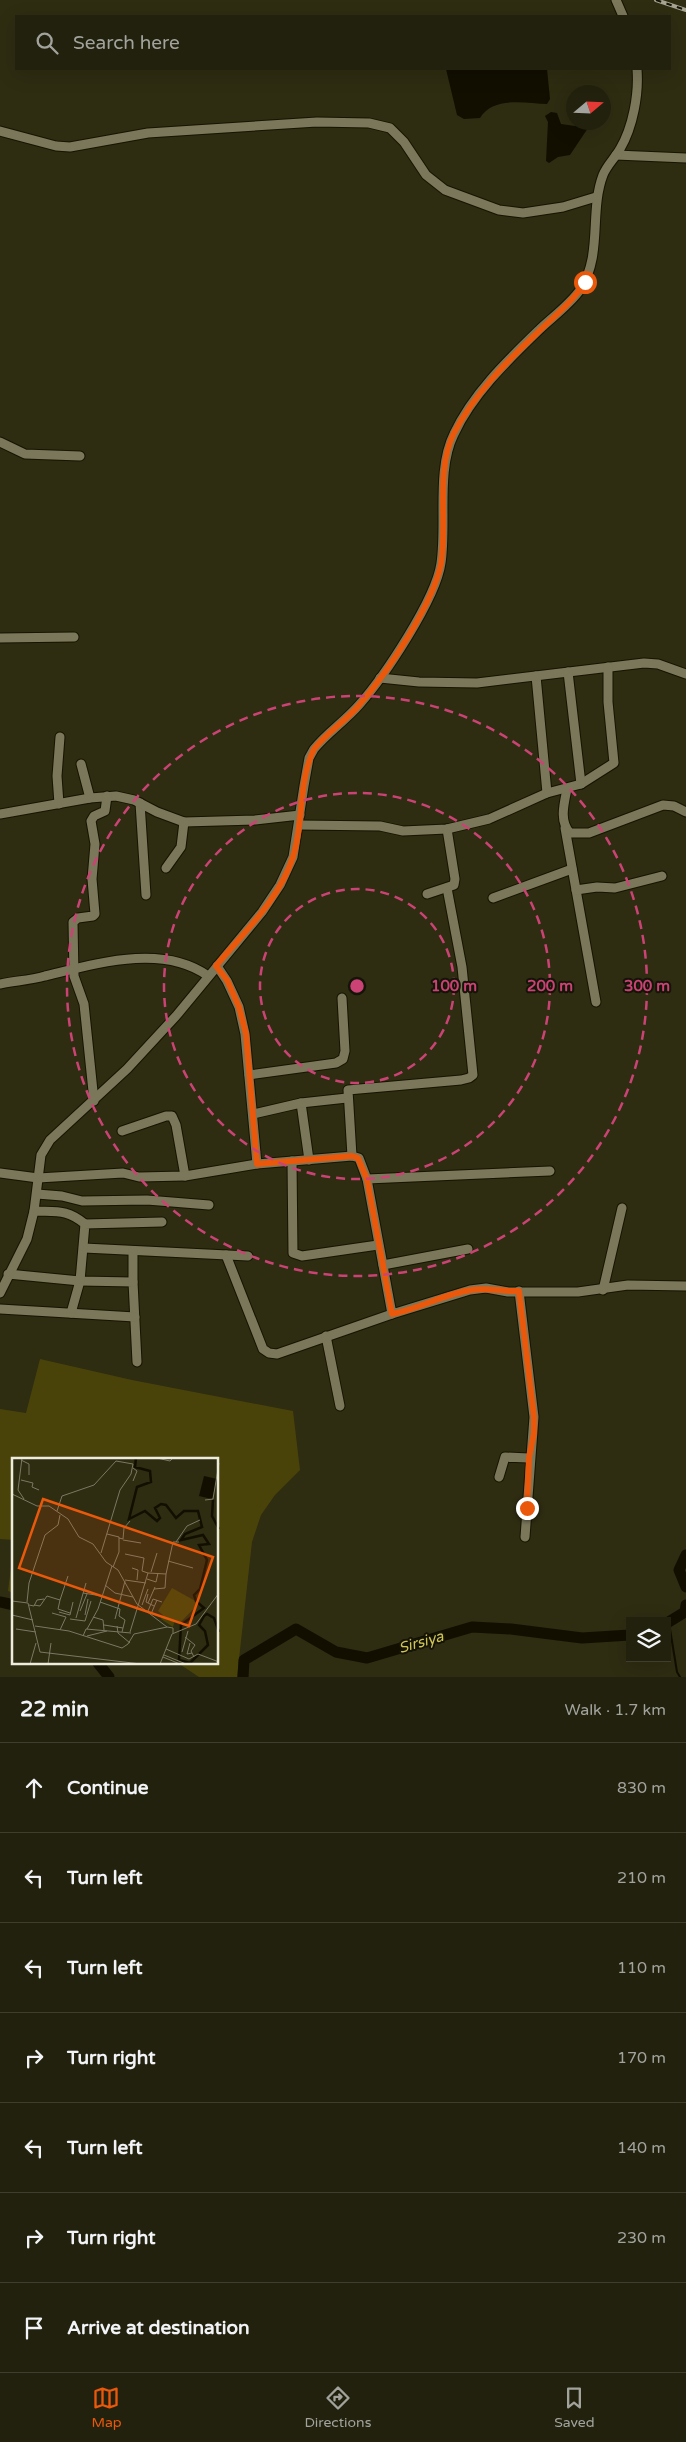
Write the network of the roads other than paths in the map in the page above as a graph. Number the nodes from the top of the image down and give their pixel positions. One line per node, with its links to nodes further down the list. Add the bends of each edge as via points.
1 (616, 0): 2 (street)
2 (623, 15)
3 (637, 70): 5 (street, via 634,104 623,144)
4 (0, 131): 7 (street, via 70,147 148,133 317,122 382,124 396,133 426,175 445,190 511,214 549,209)
5 (616, 156): 6 (street); 7 (street, via 603,176)
6 (686, 158)
7 (596, 197): 16 (street, via 595,242 590,268 579,291 498,373 468,410 453,435 447,456 441,563 436,582)
8 (0, 442): 9 (street, via 25,454)
9 (80, 456)
10 (74, 637): 11 (street)
11 (0, 638)
12 (608, 667): 13 (street); 14 (street, via 658,664); 19 (street, via 614,763)
13 (568, 672): 15 (street); 19 (street)
14 (686, 674)
15 (536, 676): 16 (street, via 476,683); 21 (street)
16 (380, 678): 28 (street, via 360,704 314,749 309,758)
17 (60, 737): 25 (street)
18 (81, 764): 23 (street)
19 (581, 784): 20 (street)
20 (567, 789): 21 (street); 31 (street, via 563,808)
21 (548, 793): 32 (street, via 489,819)
22 (107, 796): 23 (street); 24 (street); 42 (street, via 105,811 91,821 95,844 92,879 95,914 73,922)
23 (90, 798): 25 (street)
24 (140, 803): 29 (street); 39 (street)
25 (59, 804): 27 (street)
26 (686, 812): 31 (street, via 663,805 588,833 570,833)
27 (0, 814)
28 (300, 816): 29 (street); 30 (street)
29 (184, 822): 33 (street, via 181,847)
30 (299, 825): 32 (street); 41 (street, via 293,857 280,885 262,912)
31 (565, 828): 34 (street)
32 (447, 829): 36 (street, via 455,878 454,885)
33 (166, 868)
34 (572, 869): 37 (street); 40 (street)
35 (662, 876): 37 (street, via 615,888)
36 (447, 888): 38 (street); 48 (street, via 462,967 473,1074 461,1080 357,1088 348,1090)
37 (576, 890): 46 (street)
38 (427, 894)
39 (146, 895)
40 (493, 898)
41 (216, 966): 43 (street); 47 (street, via 227,980 239,1007 246,1034)
42 (74, 967): 43 (street, via 160,958 198,969); 44 (street); 49 (street, via 84,1004)
43 (208, 976): 49 (street, via 152,1042)
44 (0, 984)
45 (342, 998): 47 (street, via 343,1059 336,1064)
46 (596, 1002)
47 (249, 1075): 51 (street)
48 (347, 1098): 50 (street); 53 (street)
49 (94, 1100): 60 (street, via 50,1140 41,1155)
50 (301, 1103): 51 (street); 54 (street)
51 (253, 1114): 56 (street)
52 (122, 1131): 59 (street, via 172,1116)
53 (352, 1156): 54 (street); 61 (street, via 358,1158)
54 (308, 1160): 55 (street)
55 (292, 1162): 56 (street); 68 (street, via 293,1253 302,1256)
56 (257, 1164): 59 (street)
57 (550, 1171): 61 (street)
58 (0, 1174): 60 (street)
59 (185, 1176): 60 (street, via 138,1177 123,1173)
60 (38, 1178): 62 (street)
61 (367, 1179): 68 (street)
62 (36, 1194): 63 (street, via 82,1201 147,1200); 65 (street)
63 (209, 1204)
64 (622, 1208): 79 (street)
65 (34, 1211): 67 (street, via 73,1214); 75 (street, via 28,1239)
66 (162, 1222): 67 (street)
67 (85, 1224): 69 (street)
68 (378, 1246): 74 (street)
69 (84, 1248): 71 (street); 76 (street)
70 (468, 1249): 74 (street)
71 (133, 1251): 72 (street); 77 (street)
72 (226, 1255): 73 (street); 86 (street, via 263,1349 277,1354)
73 (248, 1256)
74 (383, 1265): 84 (street)
75 (8, 1274): 76 (street); 81 (street)
76 (80, 1282): 77 (street); 83 (street)
77 (133, 1282): 85 (street)
78 (686, 1286): 79 (street, via 628,1285)
79 (602, 1290): 80 (street)
80 (519, 1291): 84 (street, via 470,1290); 89 (street, via 534,1417)
81 (0, 1293)
82 (0, 1309): 83 (street)
83 (71, 1313): 85 (street)
84 (392, 1314): 86 (street)
85 (135, 1317): 87 (street)
86 (326, 1336): 88 (street)
87 (137, 1362)
88 (340, 1406)
89 (529, 1458): 90 (street, via 505,1457); 91 (street)
90 (499, 1477)
91 (525, 1537)

